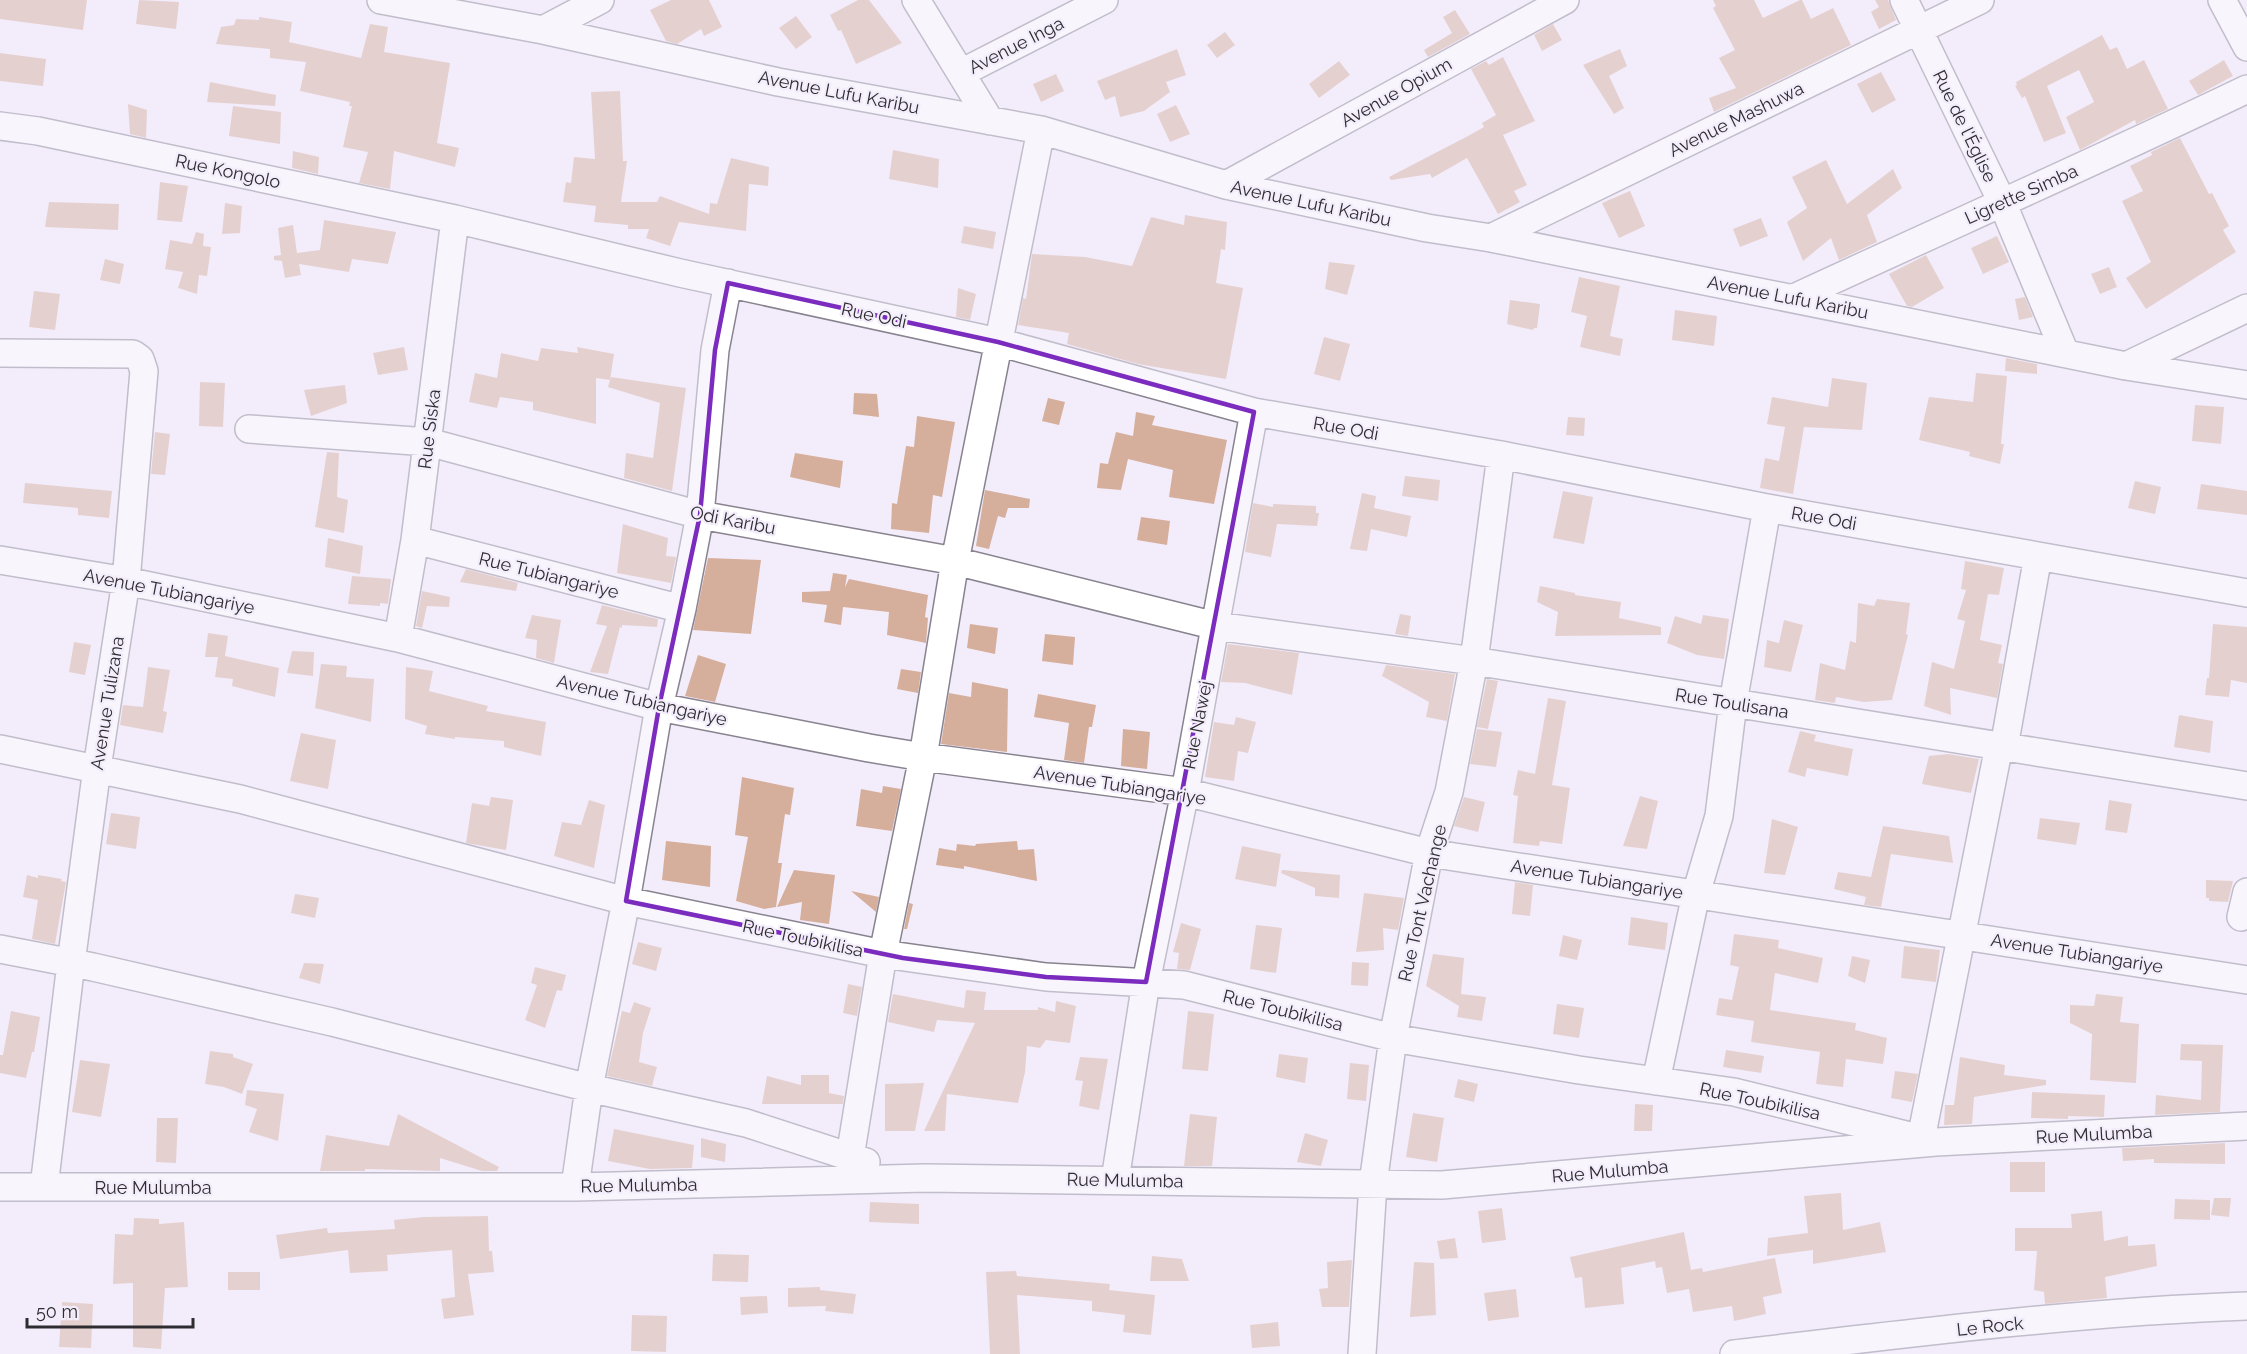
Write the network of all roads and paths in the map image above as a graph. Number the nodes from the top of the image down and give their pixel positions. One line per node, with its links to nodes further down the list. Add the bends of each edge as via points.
1 (381, 0): 9 (street, Avenue Lufu Karibu)
2 (600, 0): 9 (street)
3 (916, 0): 12 (street)
4 (1104, 0): 12 (street, Avenue Inga)
5 (1565, 0): 17 (street, Avenue Opium)
6 (1904, 0): 10 (street, Rue de l'Église)
7 (1980, 0): 10 (street, Avenue Mashuwa)
8 (2222, 0): 11 (street)
9 (543, 30): 14 (street, Avenue Lufu Karibu, via 778,82)
10 (1919, 30): 18 (street, Rue de l'Église); 20 (street, Avenue Mashuwa)
11 (2247, 47)
12 (961, 73): 14 (street)
13 (2247, 89): 18 (street, Ligrette Simba)
14 (990, 121): 16 (street, Avenue Lufu Karibu)
15 (0, 126): 19 (street, Rue Kongolo)
16 (1041, 130): 17 (street, Avenue Lufu Karibu); 24 (street)
17 (1226, 185): 20 (street, Avenue Lufu Karibu)
18 (2002, 202): 22 (street, Ligrette Simba); 26 (street, Rue de l'Église)
19 (455, 219): 21 (street, Rue Odi); 31 (street, Rue Siska)
20 (1491, 238): 22 (street, Avenue Lufu Karibu)
21 (728, 283): 24 (street, Rue Odi); 34 (street, via 715,350)
22 (1794, 298): 26 (street, Avenue Lufu Karibu)
23 (2247, 308): 27 (street)
24 (998, 342): 29 (street, Rue Odi); 38 (street)
25 (0, 353): 39 (street, Avenue Tulizana, via 121,353 140,358 144,371)
26 (2065, 353): 27 (street, Avenue Lufu Karibu)
27 (2126, 366): 28 (street, Avenue Lufu Karibu)
28 (2247, 385)
29 (1254, 412): 32 (street, Rue Odi); 42 (street, Rue Nawej)
30 (249, 429): 31 (street, Odi Karibu)
31 (428, 442): 34 (street, Odi Karibu); 35 (street, Rue Siska)
32 (1501, 455): 33 (street, Rue Odi); 44 (street, Rue Tont Vachange)
33 (1767, 508): 36 (street, Rue Odi); 45 (street)
34 (700, 515): 38 (street, Odi Karibu); 41 (street)
35 (415, 540): 41 (street, Rue Tubiangariye); 43 (street, Rue Siska)
36 (2038, 556): 40 (street, Rue Odi); 47 (street)
37 (0, 560): 39 (street, Avenue Tubiangariye)
38 (955, 561): 42 (street, Odi Karibu); 49 (street)
39 (126, 581): 43 (street, Avenue Tubiangariye); 50 (street, Avenue Tulizana)
40 (2247, 593)
41 (682, 609): 46 (street)
42 (1216, 626): 44 (street, Rue Toulisana); 52 (street, Rue Nawej)
43 (398, 638): 46 (street, Avenue Tubiangariye)
44 (1474, 661): 45 (street, Rue Toulisana); 53 (street, Rue Tont Vachange, via 1449,792)
45 (1733, 703): 47 (street, Rue Toulisana); 54 (street, via 1719,816)
46 (659, 707): 49 (street, Avenue Tubiangariye); 55 (street)
47 (2002, 746): 51 (street, Rue Toulisana); 56 (street)
48 (0, 749): 50 (street, Rue Toubikilisa)
49 (923, 757): 52 (street, Avenue Tubiangariye); 58 (street)
50 (97, 768): 55 (street, Rue Toubikilisa, via 240,799); 59 (street, Avenue Tulizana)
51 (2247, 786)
52 (1185, 792): 53 (street, Avenue Tubiangariye); 61 (street, Rue Nawej)
53 (1429, 853): 54 (street, Avenue Tubiangariye); 62 (street, Rue Tont Vachange)
54 (1696, 894): 56 (street, Avenue Tubiangariye); 63 (street)
55 (626, 901): 58 (street, Rue Toubikilisa); 64 (street)
56 (1961, 935): 60 (street, Avenue Tubiangariye); 66 (street)
57 (0, 949): 59 (street)
58 (883, 954): 61 (street, Rue Toubikilisa, via 1046,977); 67 (street)
59 (70, 963): 64 (street, via 332,1022); 71 (street, Avenue Tulizana)
60 (2247, 980)
61 (1146, 982): 62 (street, Rue Toubikilisa, via 1184,985); 69 (street, Rue Nawej)
62 (1393, 1038): 63 (street, Rue Toubikilisa); 70 (street, Rue Tont Vachange)
63 (1656, 1081): 66 (street, Rue Toubikilisa, via 1734,1092)
64 (589, 1088): 67 (street, via 746,1123); 73 (street)
65 (2247, 1126): 66 (street, Rue Mulumba)
66 (1928, 1141): 70 (street, Rue Mulumba, via 1442,1185)
67 (850, 1157): 68 (street)
68 (925, 1179): 69 (street, Rue Mulumba); 73 (street, Rue Mulumba)
69 (1115, 1179): 70 (street, Rue Mulumba)
70 (1373, 1184): 75 (street, Rue Tont Vachange)
71 (44, 1186): 72 (street, Rue Mulumba); 73 (street, Rue Mulumba)
72 (0, 1187)
73 (575, 1187)
74 (2247, 1306): 76 (street, Le Rock, via 1960,1329)
75 (1362, 1354)
76 (1734, 1354)

